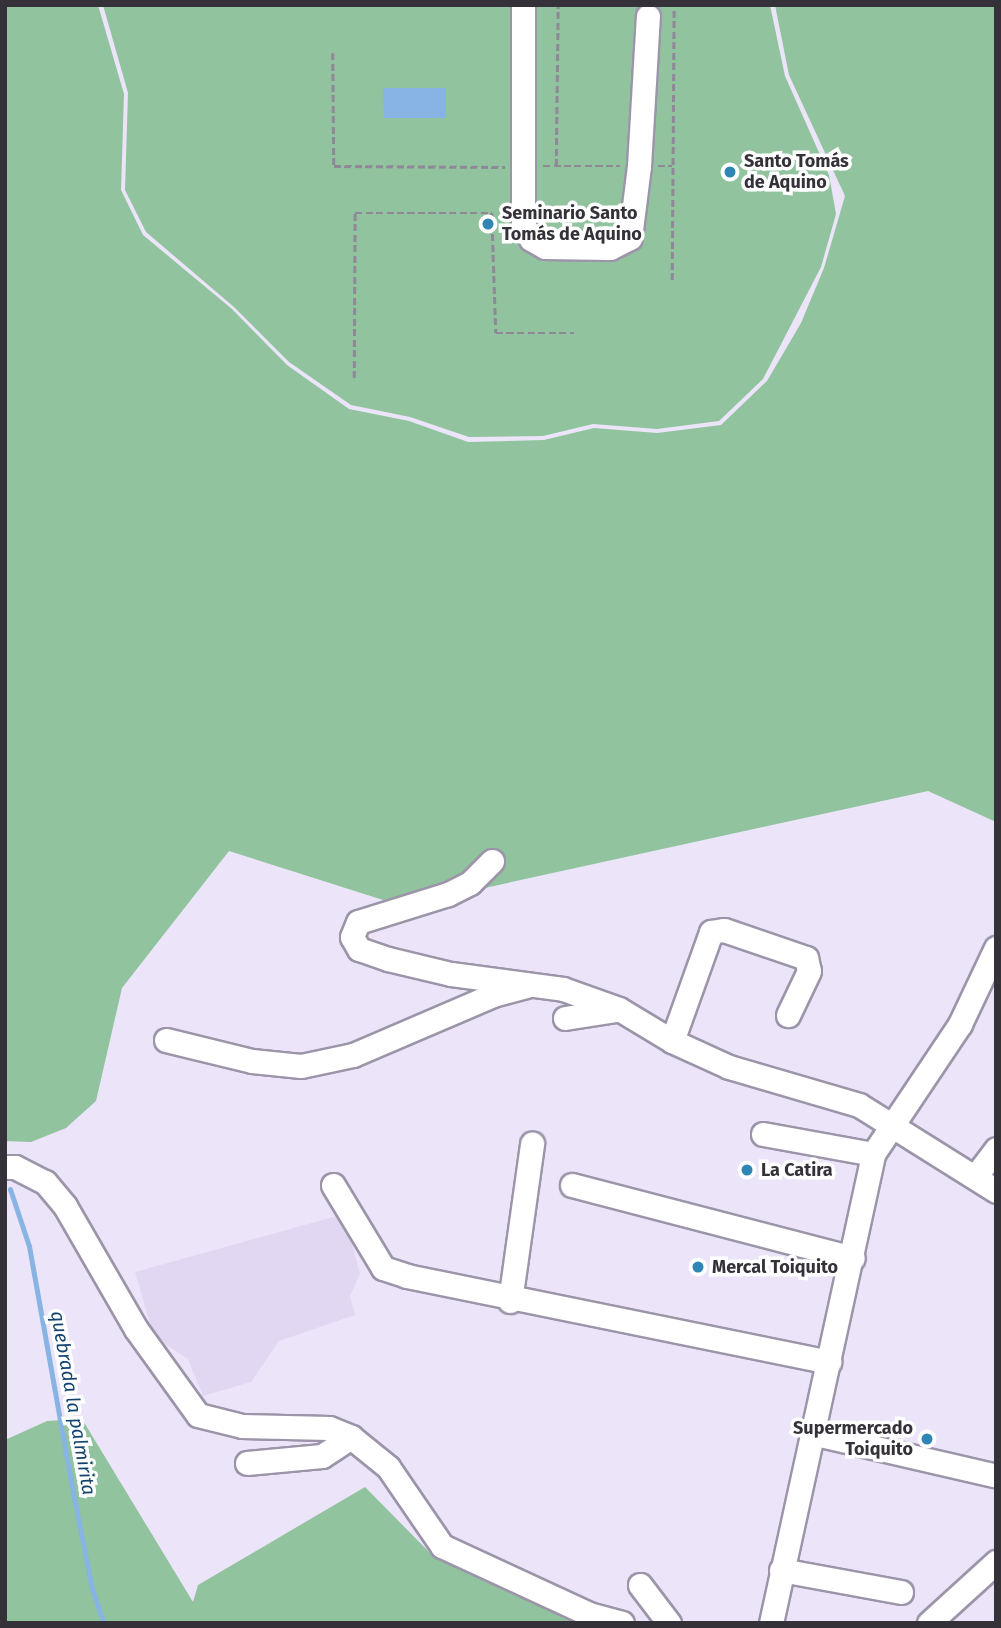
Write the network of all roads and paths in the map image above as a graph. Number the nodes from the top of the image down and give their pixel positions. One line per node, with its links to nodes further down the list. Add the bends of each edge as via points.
1 (523, 5): 9 (street)
2 (558, 5): 6 (path)
3 (674, 5): 8 (path)
4 (648, 16): 7 (street)
5 (333, 53): 9 (path, via 334,166)
6 (556, 166): 7 (path); 9 (path)
7 (639, 166): 8 (path); 9 (street, via 633,229 626,242 610,248 545,247 531,239 523,224)
8 (672, 166): 10 (path)
9 (524, 168)
10 (672, 280)
11 (574, 333): 12 (path, via 496,333 492,213 355,213)
12 (354, 378)
13 (492, 860): 15 (street, via 470,883 358,922 352,936 359,949 388,959 451,974)
14 (996, 948): 21 (street, via 960,1024)
15 (536, 984): 16 (street); 19 (street, via 493,995 354,1055 301,1066 252,1061)
16 (619, 1009): 18 (street); 20 (street)
17 (788, 1015): 20 (street, via 809,971 806,958 724,930 711,932)
18 (565, 1018)
19 (166, 1040)
20 (672, 1041): 21 (street, via 729,1067 859,1105)
21 (891, 1123): 25 (street); 27 (street)
22 (763, 1134): 25 (street)
23 (532, 1144): 32 (street)
24 (996, 1149): 27 (street)
25 (873, 1154): 31 (street)
26 (5, 1167): 35 (street, via 15,1167 45,1182 65,1206 136,1329 198,1415 242,1426 329,1428)
27 (975, 1177): 30 (street)
28 (333, 1185): 32 (street, via 383,1268)
29 (572, 1185): 31 (street)
30 (996, 1191)
31 (853, 1258): 33 (street)
32 (510, 1301): 33 (street)
33 (829, 1362): 34 (street)
34 (811, 1433): 37 (street); 39 (street)
35 (351, 1437): 36 (street, via 321,1456); 42 (street, via 388,1467 442,1546 589,1614)
36 (247, 1464)
37 (993, 1475)
38 (996, 1562): 45 (street)
39 (781, 1570): 41 (street); 44 (street)
40 (640, 1585): 43 (street)
41 (901, 1592)
42 (622, 1623)
43 (669, 1623)
44 (771, 1623)
45 (929, 1623)

